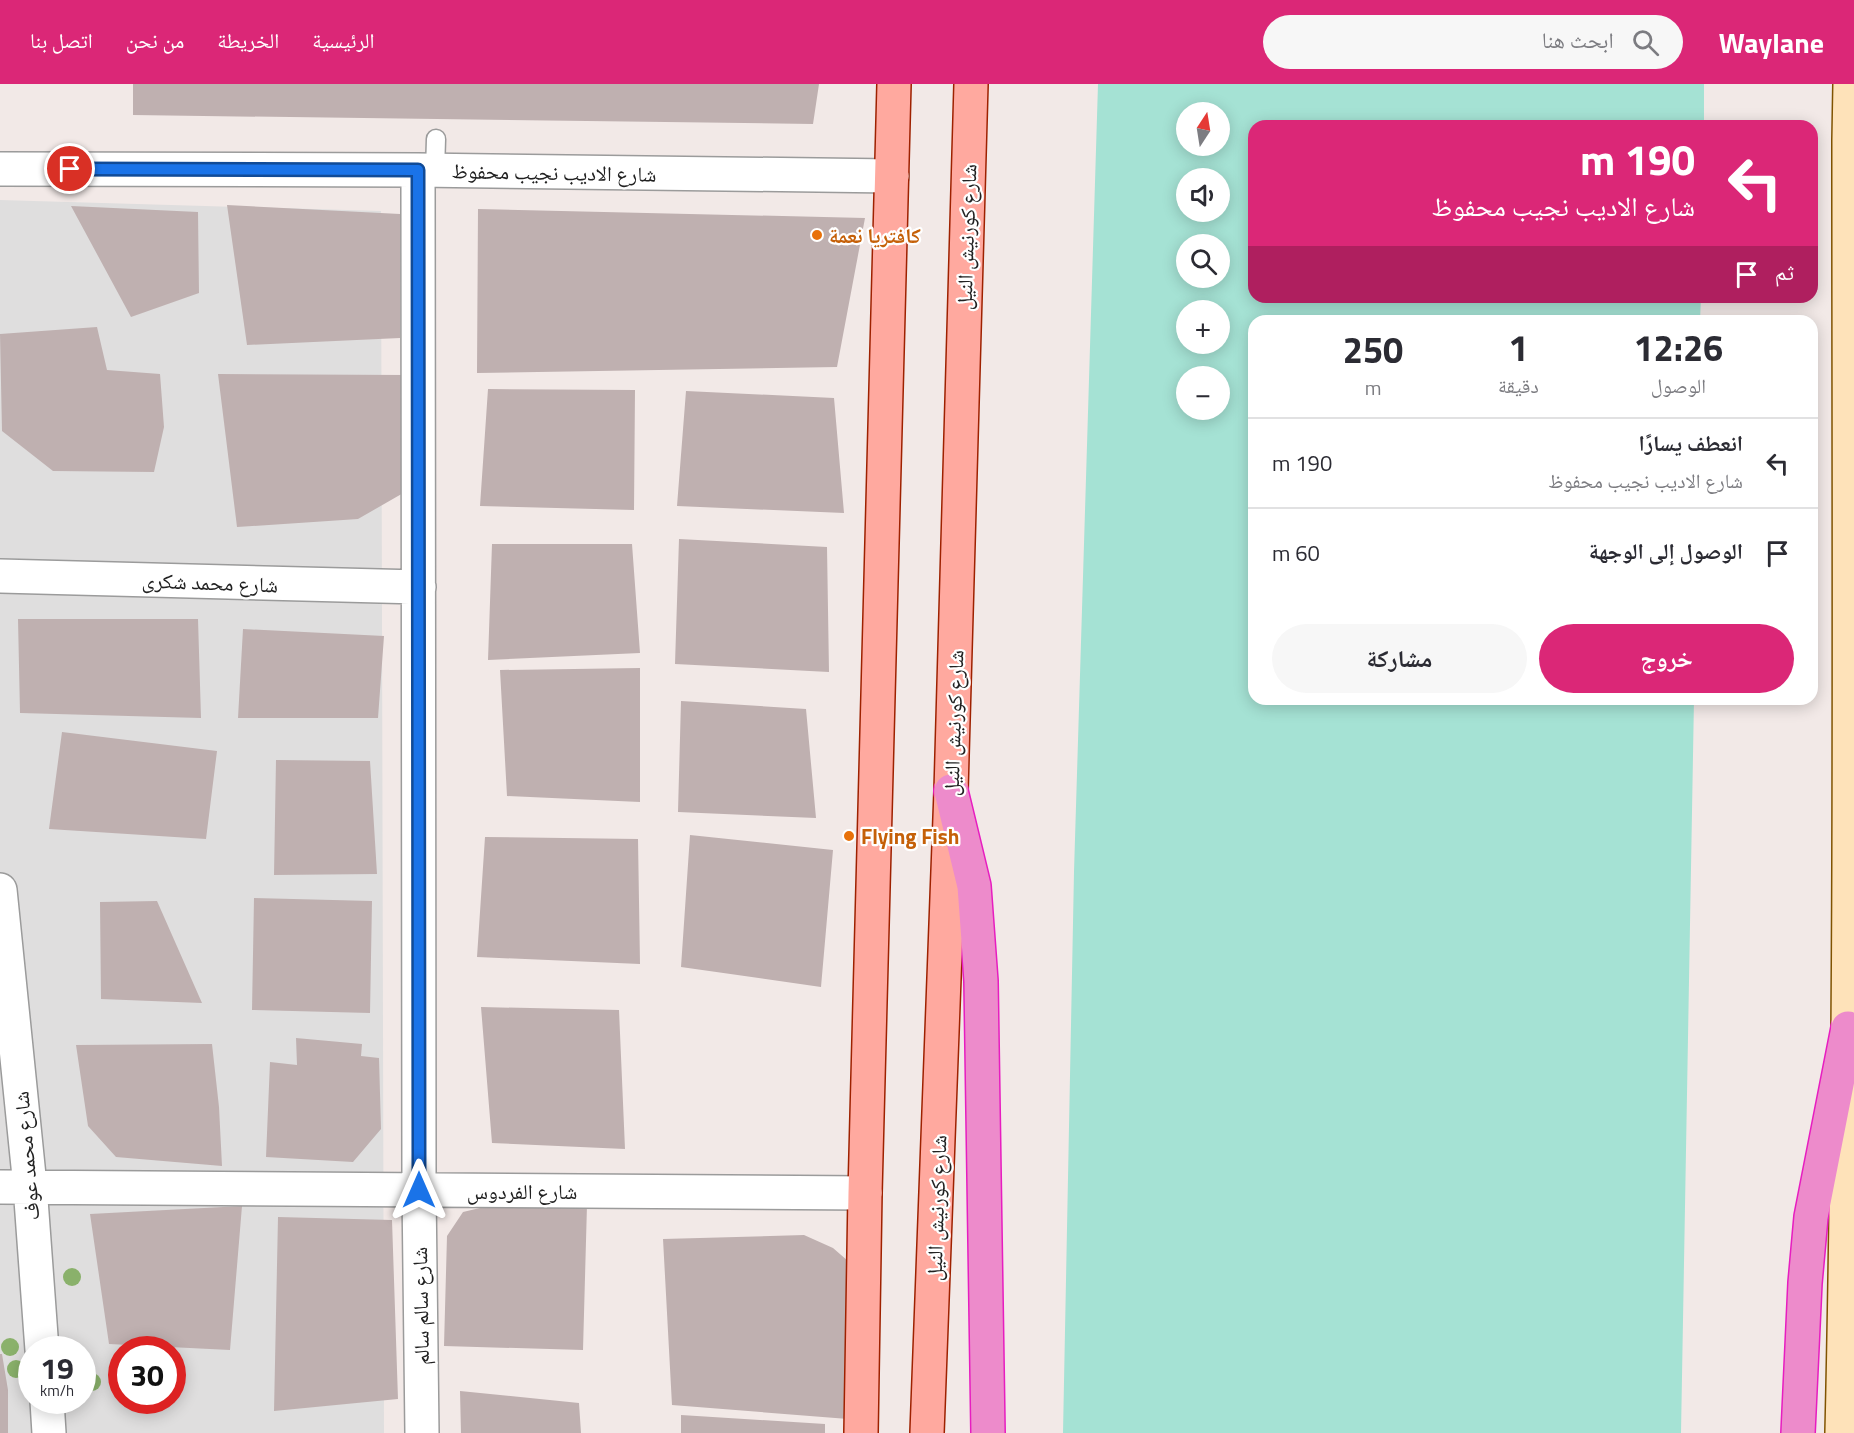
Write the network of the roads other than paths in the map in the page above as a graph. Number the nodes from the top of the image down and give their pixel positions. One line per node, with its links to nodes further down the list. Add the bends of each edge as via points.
1 (894, 84): 8 (main road)
2 (971, 84): 11 (main road, شارع كورنيش النيل)
3 (1851, 84): 4 (street)
4 (1851, 133): 13 (street)
5 (436, 139): 7 (lane)
6 (0, 169): 7 (street, شارع الاديب نجيب محفوظ)
7 (427, 170): 8 (street, شارع الاديب نجيب محفوظ); 10 (street, شارع سالم سالم)
8 (892, 176): 17 (main road)
9 (0, 576): 10 (street, شارع محمد شكرى)
10 (419, 588): 16 (street, شارع سالم سالم)
11 (951, 791): 23 (main road, شارع كورنيش النيل); 24 (highway, via 974,886 981,981)
12 (0, 891): 15 (street, شارع محمد عوف)
13 (1848, 1028): 14 (street); 25 (highway, via 1811,1217)
14 (1851, 1184): 26 (street)
15 (15, 1186): 16 (street, شارع الفردوس); 18 (street, شارع محمد عوف)
16 (419, 1190): 17 (street, شارع الفردوس); 21 (street, شارع سالم سالم)
17 (865, 1193): 22 (main road)
18 (40, 1336)
19 (47, 1414): 20 (street)
20 (49, 1433)
21 (422, 1433)
22 (861, 1433)
23 (927, 1433)
24 (988, 1433)
25 (1798, 1433)
26 (1842, 1433)

